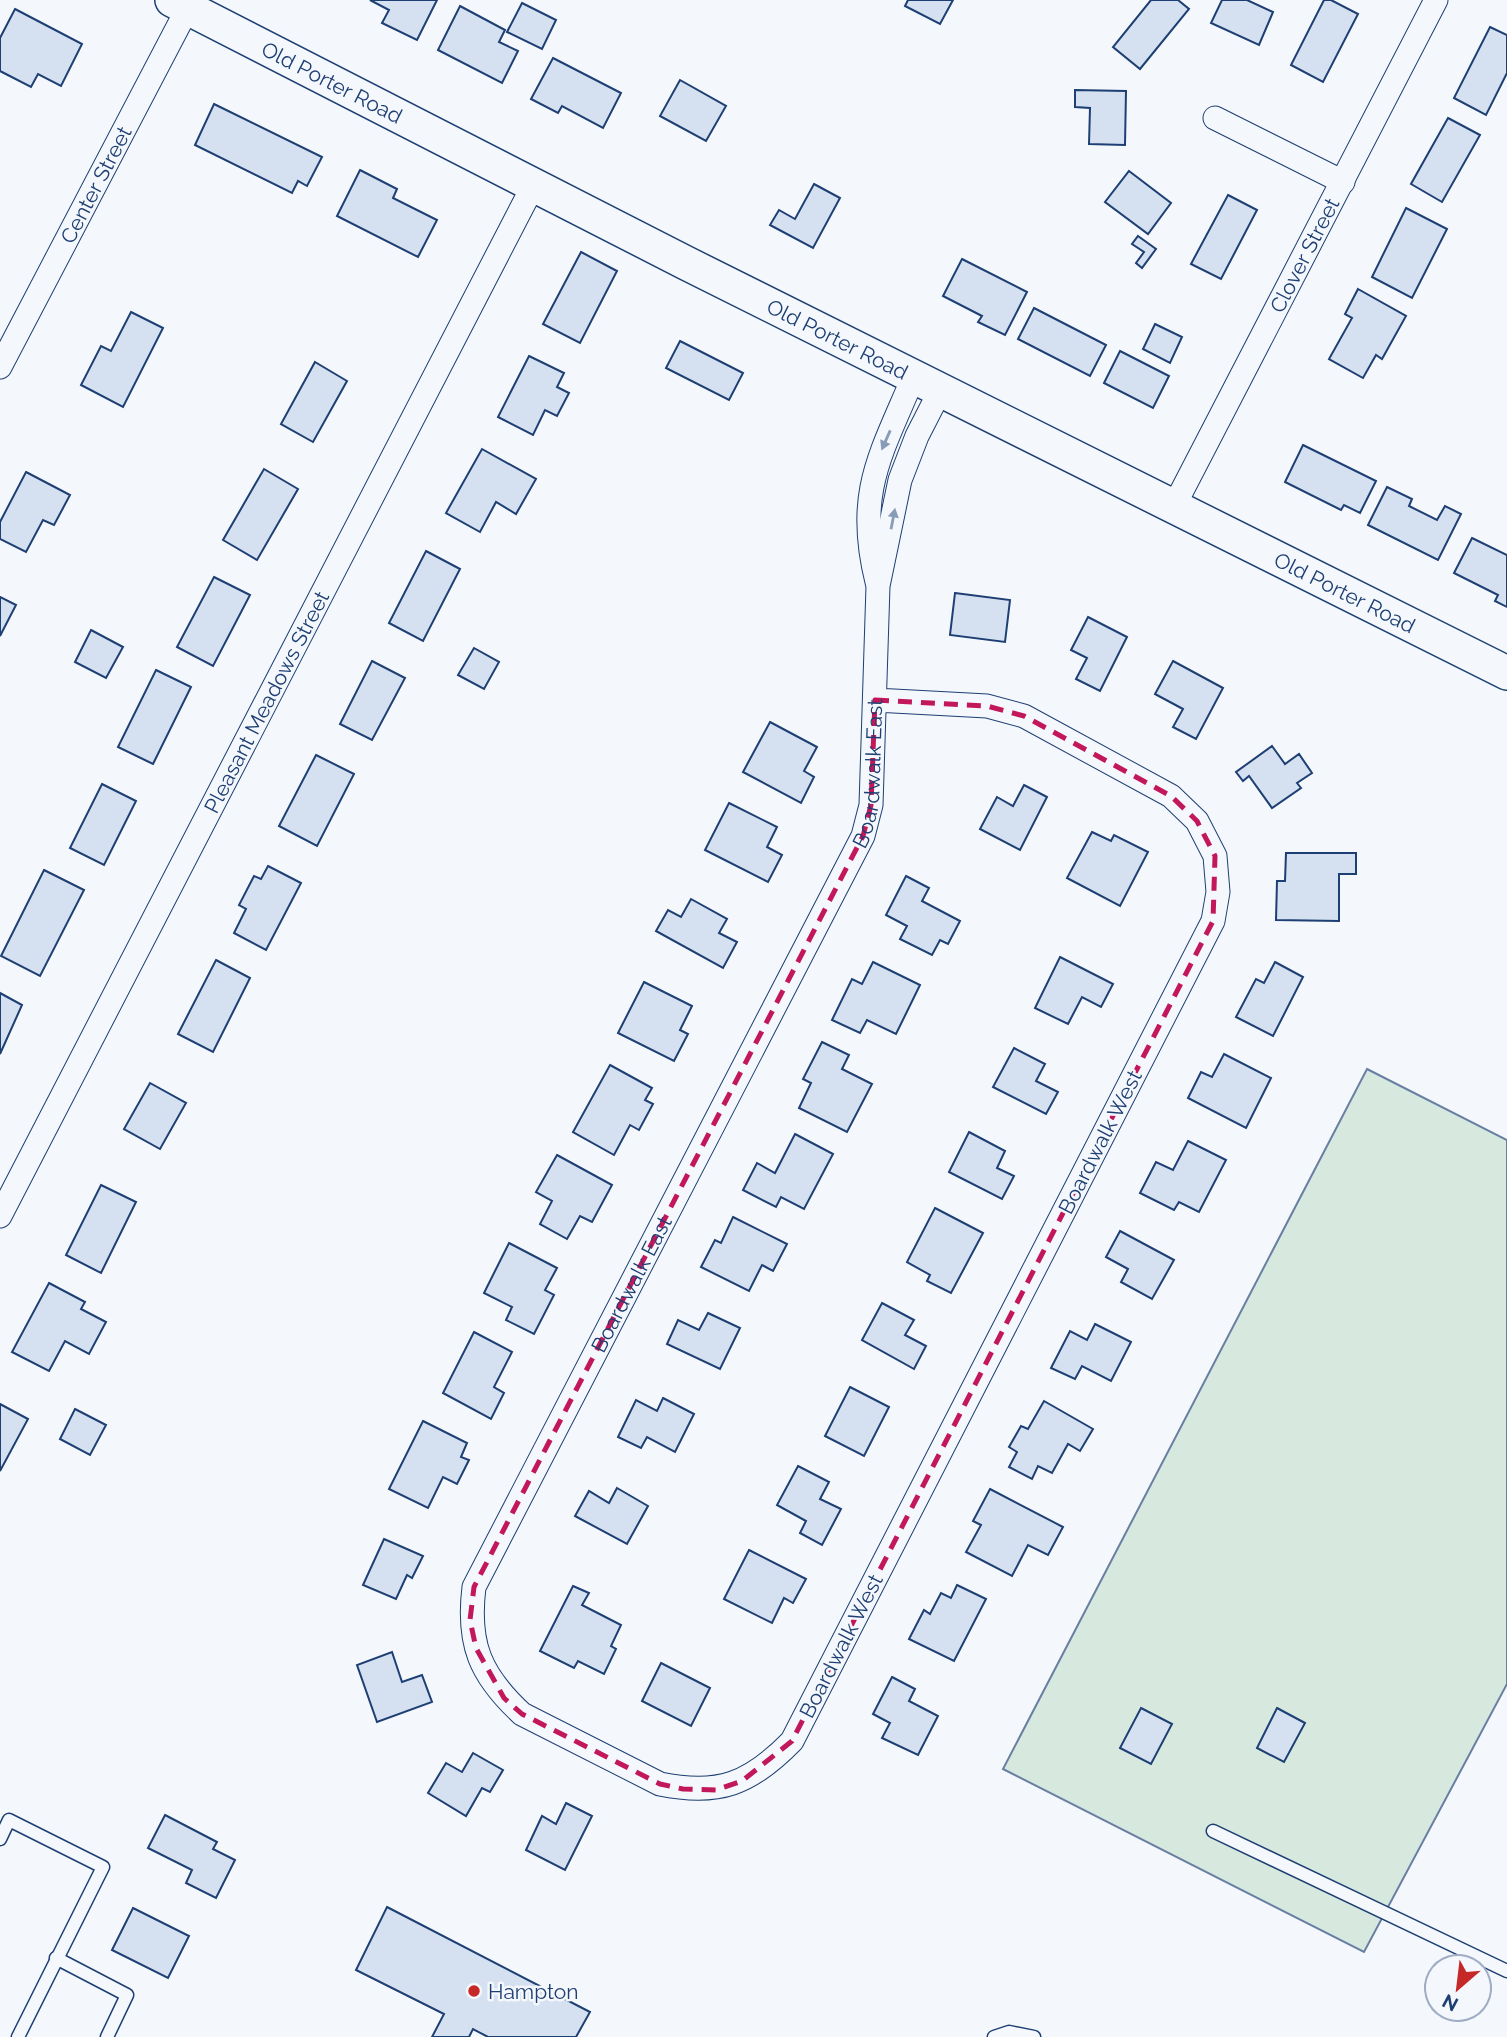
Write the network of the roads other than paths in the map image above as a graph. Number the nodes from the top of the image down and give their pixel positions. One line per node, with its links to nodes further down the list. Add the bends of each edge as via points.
1 (1436, 0): 4 (street, Clover Street)
2 (184, 3): 5 (street, Old Porter Road); 6 (street, Center Street)
3 (1215, 118): 4 (street)
4 (1343, 182): 8 (street, Clover Street)
5 (533, 186): 7 (street, Old Porter Road); 11 (street, Pleasant Meadows Street)
6 (0, 367)
7 (927, 384): 8 (street, Old Porter Road); 10 (street, Boardwalk East, via 917,436 900,480 878,586)
8 (1172, 508): 9 (street, Old Porter Road)
9 (1507, 673)
10 (875, 700): 12 (street, Boardwalk East, via 872,805 863,836 474,1587 470,1620 489,1678 522,1714 660,1784 716,1790); 12 (street, Boardwalk West, via 987,706 1024,716 1171,796 1197,821 1215,856 1217,892 1213,921 842,1645 792,1741)
11 (0, 1216)
12 (769, 1765)
13 (1213, 1831): 16 (lane)
14 (0, 1839): 15 (lane, via 9,1821 103,1867)
15 (56, 1958): 17 (lane); 18 (lane, via 127,1995)
16 (1507, 1972)
17 (18, 2037)
18 (107, 2037)
19 (994, 2037): 20 (lane, via 1009,2032)
20 (1034, 2037)

